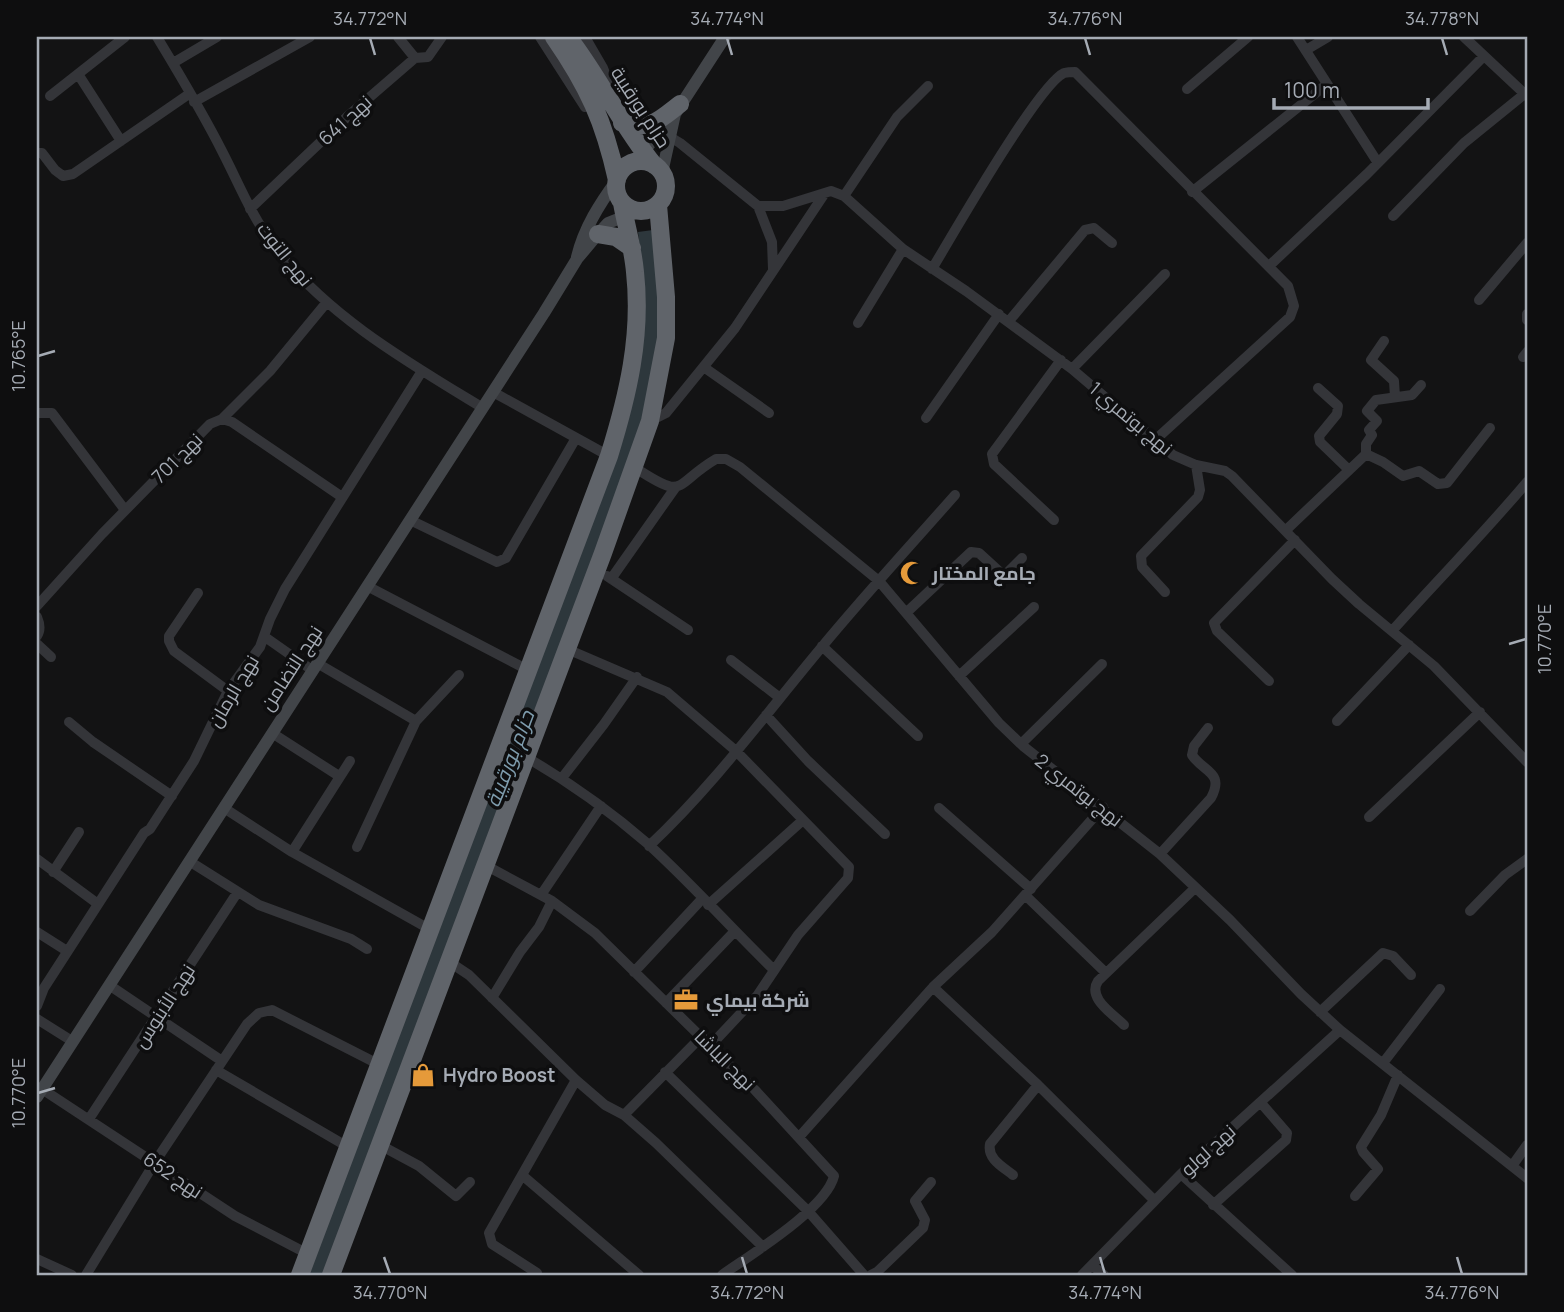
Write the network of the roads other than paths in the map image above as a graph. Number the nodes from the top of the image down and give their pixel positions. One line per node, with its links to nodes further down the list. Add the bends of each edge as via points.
1 (125, 37): 20 (street)
2 (157, 37): 19 (street, نهج التوت)
3 (217, 37): 19 (street)
4 (310, 37): 26 (street)
5 (397, 37): 18 (street)
6 (442, 37): 18 (street, نهج 641, via 428,57)
7 (540, 37): 31 (street)
8 (554, 37): 31 (highway, حزام بورقيبة, via 586,85)
9 (568, 37): 28 (highway, حزام بورقيبة)
10 (584, 37): 28 (street, via 603,68)
11 (725, 37): 27 (street)
12 (1248, 37): 23 (street)
13 (1297, 37): 16 (street)
14 (1328, 37): 16 (street)
15 (1464, 37): 17 (street)
16 (1306, 50): 21 (street)
17 (1484, 56): 24 (street); 34 (street)
18 (415, 58): 41 (street, نهج 641)
19 (173, 63): 26 (street, نهج التوت)
20 (78, 74): 25 (street); 30 (street)
21 (1326, 85): 34 (street); 37 (street)
22 (928, 86): 38 (street, via 897,117)
23 (1187, 89)
24 (1527, 94): 43 (street, via 1464,143)
25 (50, 96)
26 (192, 98): 30 (street); 41 (street, نهج التوت)
27 (677, 109): 29 (highway, via 660,121)
28 (618, 116): 29 (highway); 33 (highway, حزام بورقيبة)
29 (659, 131): 33 (street); 33 (street); 40 (street)
30 (121, 141): 32 (street, via 67,177)
31 (608, 141): 35 (highway, حزام بورقيبة)
32 (37, 153)
33 (649, 163): 35 (highway, via 625,167); 39 (highway, via 666,190)
34 (1378, 163): 50 (street)
35 (617, 180): 42 (highway, via 617,191); 49 (street, نهج التضامن, via 592,218)
36 (825, 192): 38 (street); 40 (street, via 783,206); 52 (street)
37 (1192, 192): 50 (street); 51 (street, via 1075,72 1063,74 1018,130)
38 (844, 196): 48 (street, نهج بوتمري 1)
39 (658, 205): 42 (highway, via 647,211); 75 (highway, via 666,338)
40 (758, 206): 52 (street, via 772,242)
41 (250, 208): 55 (street, نهج التوت, via 286,260)
42 (628, 210): 44 (street, نهج التضامن); 47 (highway)
43 (1393, 216)
44 (598, 234): 47 (highway, via 616,237); 49 (street, نهج التضامن)
45 (1112, 243): 59 (street, via 1094,228 1085,230)
46 (1527, 243): 54 (street)
47 (632, 248): 80 (highway, via 636,343)
48 (903, 249): 51 (street, نهج بوتمري 1); 60 (street)
49 (577, 259): 68 (street, نهج التضامن)
50 (1269, 265): 78 (street, via 1291,290 1294,306 1290,317)
51 (932, 269): 56 (street, نهج بوتمري 1)
52 (773, 271): 63 (street)
53 (1165, 274): 64 (street)
54 (1479, 300)
55 (327, 302): 65 (street, نهج التوت); 74 (street, via 270,371)
56 (999, 314): 59 (street, نهج بوتمري 1); 73 (street)
57 (1527, 314): 58 (street)
58 (1527, 320)
59 (1009, 321): 62 (street, نهج بوتمري 1)
60 (858, 323)
61 (1384, 341): 69 (street, via 1371,360 1394,380)
62 (1061, 360): 64 (street, نهج بوتمري 1); 90 (street, via 992,454 994,464)
63 (705, 368): 72 (street); 75 (street, via 666,413)
64 (1072, 369): 78 (street, نهج بوتمري 1)
65 (422, 371): 70 (street, نهج التوت); 87 (street, نهج الرمان)
66 (1421, 385): 69 (street, via 1412,395)
67 (1318, 388): 83 (street, via 1338,406 1319,436 1321,442)
68 (493, 393): 70 (street, نهج التضامن); 77 (street)
69 (1395, 397): 79 (street, via 1376,400 1367,411 1377,421 1370,430)
70 (483, 408): 89 (street, نهج التضامن)
71 (37, 413): 88 (street, via 52,413)
72 (769, 413)
73 (926, 418)
74 (222, 419): 87 (street, نهج 701); 88 (street, نهج 701, via 210,425)
75 (650, 421): 82 (highway)
76 (1490, 428): 79 (street, via 1447,483 1438,484 1419,471 1403,476)
77 (576, 438): 80 (street); 89 (street, via 506,558 497,562)
78 (1154, 441): 81 (street, نهج بوتمري 1)
79 (1366, 454): 83 (street)
80 (609, 456): 115 (highway)
81 (1196, 465): 91 (street, نهج بوتمري 1, via 1232,476); 97 (street, via 1198,498 1141,556 1142,567)
82 (634, 467): 85 (street); 94 (highway)
83 (1348, 469): 91 (street)
84 (1527, 482): 104 (street)
85 (675, 488): 94 (street); 95 (street, نهج بوتمري 2, via 716,458 726,459)
86 (956, 495): 95 (street)
87 (342, 498): 106 (street, نهج الرمان, via 285,589)
88 (125, 510): 99 (street, نهج 701)
89 (410, 520): 96 (street, نهج التضامن)
90 (1054, 520)
91 (1286, 530): 92 (street, نهج بوتمري 1)
92 (1295, 540): 104 (street, نهج بوتمري 1); 119 (street, via 1214,624)
93 (1022, 558): 101 (street, via 1002,574 979,553 971,552)
94 (604, 574): 103 (street); 110 (highway)
95 (879, 581): 101 (street, نهج بوتمري 2); 109 (street)
96 (367, 586): 114 (street, نهج التضامن); 115 (street)
97 (1165, 592)
98 (198, 593): 120 (street, via 169,641 174,650)
99 (37, 606)
100 (1034, 607): 117 (street)
101 (907, 612): 117 (street, نهج بوتمري 2)
102 (37, 617): 105 (street)
103 (688, 631)
104 (1392, 631): 108 (street, نهج بوتمري 1)
105 (37, 636)
106 (265, 637): 114 (street); 120 (street, نهج الرمان)
107 (37, 644): 111 (street)
108 (1409, 645): 122 (street, نهج بوتمري 1); 125 (street)
109 (822, 646): 121 (street); 129 (street)
110 (567, 649): 118 (street); 132 (highway)
111 (51, 657)
112 (731, 660): 121 (street)
113 (1102, 664): 130 (street)
114 (314, 666): 124 (street); 128 (street, نهج التضامن)
115 (528, 670): 163 (highway)
116 (459, 675): 124 (street)
117 (958, 676): 130 (street, نهج بوتمري 2)
118 (637, 677): 131 (street, via 667,692); 136 (street)
119 (1269, 681)
120 (228, 691): 137 (street, نهج الرمان)
121 (780, 698): 123 (street)
122 (1480, 712): 133 (street, نهج بوتمري 1); 142 (street)
123 (766, 715): 131 (street); 145 (street)
124 (416, 721): 147 (street)
125 (1337, 721)
126 (69, 722): 137 (street)
127 (1208, 728): 149 (street, via 1192,755 1213,774 1215,788)
128 (272, 733): 135 (street); 140 (street, نهج التضامن)
129 (918, 736)
130 (1021, 744): 139 (street, نهج بوتمري 2)
131 (736, 751): 143 (street); 146 (street)
132 (526, 757): 136 (street); 153 (highway)
133 (1526, 760)
134 (350, 761): 135 (street)
135 (339, 776): 148 (street)
136 (562, 778): 138 (street)
137 (172, 796): 161 (street, نهج الرمان)
138 (601, 806): 146 (street); 158 (street)
139 (1103, 807): 149 (street, نهج بوتمري 2); 156 (street)
140 (224, 808): 148 (street); 152 (street, نهج التضامن)
141 (939, 808): 156 (street)
142 (1369, 817)
143 (803, 820): 160 (street); 169 (street, via 846,862 850,873)
144 (79, 832): 154 (street)
145 (885, 834)
146 (649, 845): 160 (street)
147 (357, 847)
148 (292, 852): 163 (street)
149 (1160, 854): 155 (street, نهج بوتمري 2)
150 (37, 859): 154 (street)
151 (1527, 859): 162 (street)
152 (189, 861): 157 (street); 173 (street, نهج التضامن)
153 (485, 865): 158 (street, نهج الباشا); 168 (highway)
154 (53, 872): 161 (street)
155 (1195, 888): 171 (street); 180 (street, نهج بوتمري 2)
156 (1028, 892): 171 (street); 175 (street)
157 (237, 893): 166 (street); 181 (street, نهج الأبنوس)
158 (541, 895): 159 (street, نهج الباشا)
159 (552, 901): 170 (street, نهج الباشا, via 595,933); 177 (street)
160 (705, 902): 165 (street); 170 (street)
161 (98, 904): 167 (street, نهج الرمان)
162 (1471, 911)
163 (431, 930): 189 (highway)
164 (37, 932): 167 (street)
165 (734, 932): 169 (street); 178 (street)
166 (367, 949)
167 (67, 951): 174 (street, نهج الرمان)
168 (448, 961): 177 (street); 200 (highway)
169 (773, 969): 187 (street, via 757,996)
170 (634, 972): 178 (street, نهج الباشا)
171 (1106, 973): 183 (street, via 1094,994)
172 (1411, 975): 180 (street, via 1383,953)
173 (109, 985): 181 (street); 186 (street, نهج التضامن)
174 (40, 986): 179 (street, نهج الرمان)
175 (933, 987): 194 (street); 199 (street)
176 (1440, 989): 188 (street)
177 (492, 998): 193 (street)
178 (666, 1003): 185 (street, نهج الباشا)
179 (37, 1006)
180 (1320, 1012): 184 (street, نهج بوتمري 2)
181 (158, 1017): 190 (street); 198 (street, نهج الأبنوس)
182 (37, 1019): 186 (street)
183 (1124, 1025)
184 (1340, 1030): 188 (street, نهج بوتمري 2); 196 (street, نهج لولو)
185 (702, 1036): 187 (street, نهج الباشا); 191 (street)
186 (72, 1041): 195 (street, نهج التضامن)
187 (711, 1045): 199 (street, نهج الباشا)
188 (1383, 1063): 192 (street, نهج بوتمري 2)
189 (380, 1065): 190 (street, via 272,1010 252,1018); 202 (highway)
190 (219, 1066): 202 (street); 203 (street)
191 (665, 1072): 197 (street); 214 (street)
192 (1398, 1075): 204 (street, نهج بوتمري 2); 211 (street, via 1361,1147 1378,1169)
193 (576, 1080): 197 (street); 206 (street)
194 (1038, 1085): 207 (street, via 990,1144 993,1158); 212 (street)
195 (40, 1093): 198 (street, نهج 652)
196 (1261, 1103): 205 (street, نهج لولو); 213 (street, via 1287,1133 1286,1140)
197 (624, 1115): 215 (street)
198 (89, 1119): 203 (street, نهج 652)
199 (800, 1136): 214 (street, نهج الباشا, via 834,1176)
200 (380, 1144): 209 (street, via 419,1166 456,1196); 222 (highway)
201 (1527, 1145): 204 (street)
202 (348, 1147): 216 (highway)
203 (155, 1162): 216 (street, نهج 652, via 235,1216); 220 (street)
204 (1512, 1166): 208 (street, نهج بوتمري 2)
205 (1181, 1174): 212 (street, نهج لولو); 213 (street)
206 (522, 1175): 223 (street, via 489,1233 492,1244); 224 (street)
207 (1013, 1175)
208 (1527, 1178)
209 (470, 1182)
210 (931, 1182): 227 (street, via 915,1201 924,1215 923,1227)
211 (1356, 1196)
212 (1154, 1200): 218 (street, نهج لولو)
213 (1213, 1205): 230 (street)
214 (808, 1211): 215 (street, نهج الباشا); 226 (street)
215 (763, 1247): 225 (street, نهج الباشا)
216 (307, 1254): 221 (highway)
217 (38, 1263): 219 (street)
218 (1092, 1265): 228 (street, نهج لولو); 229 (street)
219 (72, 1275)
220 (86, 1275)
221 (300, 1275)
222 (331, 1275)
223 (537, 1275)
224 (639, 1275)
225 (722, 1275)
226 (864, 1275)
227 (871, 1275)
228 (1082, 1275)
229 (1104, 1275)
230 (1292, 1275)

